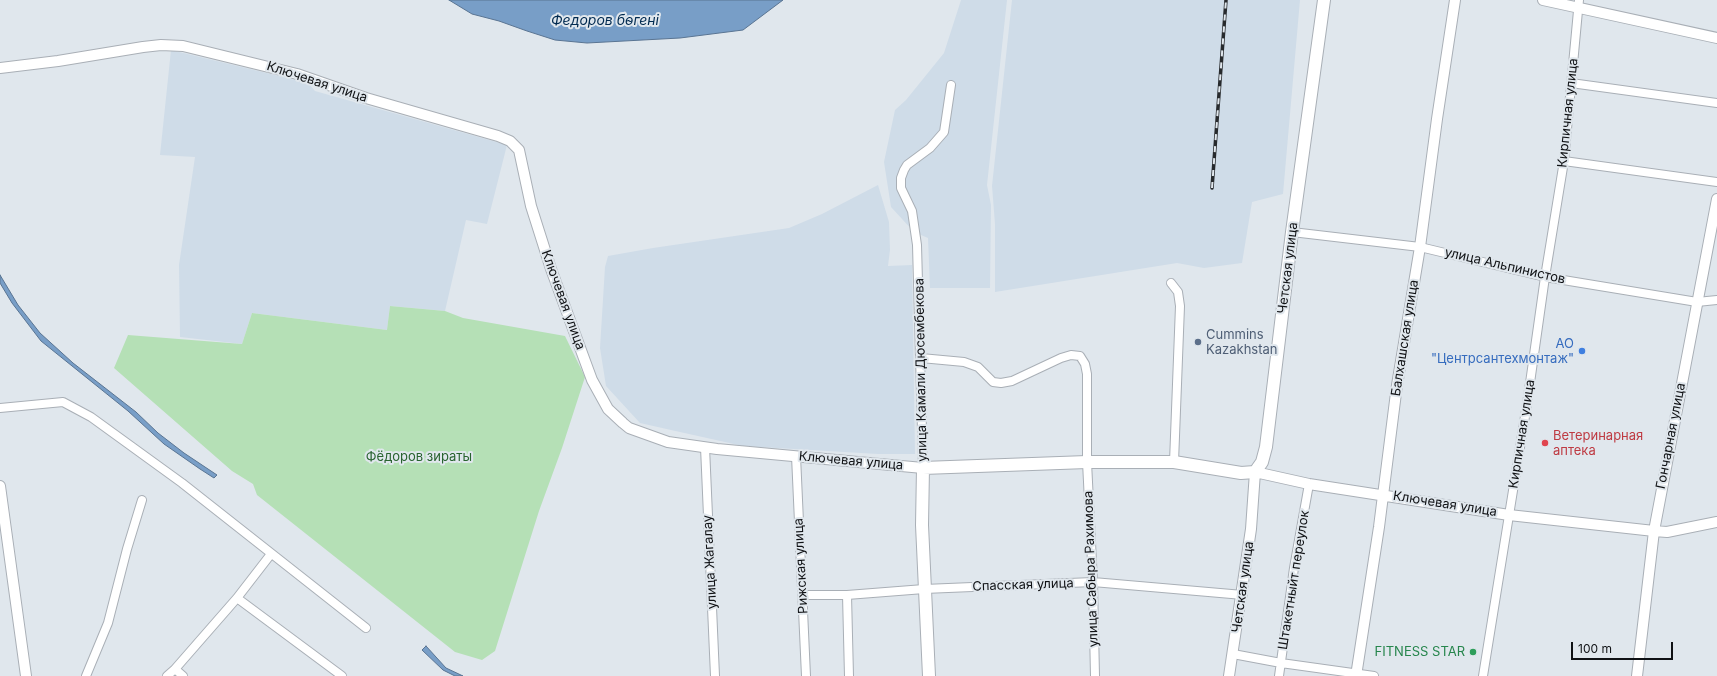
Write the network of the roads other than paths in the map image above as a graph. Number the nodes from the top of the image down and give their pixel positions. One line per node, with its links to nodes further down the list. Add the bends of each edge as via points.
1 (1324, 0): 13 (main road, Четская улица)
2 (1455, 0): 14 (street, Балхашская улица)
3 (1543, 0): 4 (street)
4 (1578, 4): 5 (street); 7 (street, Кирпичная улица)
5 (1717, 38)
6 (0, 68): 21 (street, Ключевая улица, via 143,47 183,46 297,74 366,98 510,141 519,150 531,206 551,269 592,380 608,409 629,428 668,442)
7 (1571, 83): 9 (street); 10 (street, Кирпичная улица)
8 (951, 85): 19 (street, улица Камали Дюсембекова, via 944,132 930,148 907,165 901,178 901,188 912,211 917,245)
9 (1717, 103)
10 (1564, 161): 11 (street); 15 (street, Кирпичная улица)
11 (1717, 182)
12 (1717, 199): 18 (street, Гончарная улица)
13 (1292, 232): 14 (street, улица Альпинистов); 26 (main road, Четская улица, via 1266,446 1262,462)
14 (1420, 247): 15 (street, улица Альпинистов); 29 (street, Балхашская улица)
15 (1545, 277): 18 (street, улица Альпинистов); 31 (street, Кирпичная улица)
16 (1171, 283): 24 (street, via 1178,292 1180,306)
17 (1717, 300): 18 (street, улица Альпинистов)
18 (1697, 302): 33 (street, Гончарная улица)
19 (921, 358): 23 (street, улица Сабыра Рахимова, via 964,362 978,367 993,382 1001,383 1012,381 1061,358 1080,356 1087,374); 25 (street, улица Камали Дюсембекова)
20 (0, 408): 34 (street, via 63,402 91,417 182,483)
21 (705, 447): 22 (street, Ключевая улица); 51 (street, улица Жагалау)
22 (796, 456): 25 (street, Ключевая улица); 37 (street, Рижская улица)
23 (1087, 462): 24 (main road, Ключевая улица); 25 (main road, Ключевая улица); 35 (street, улица Сабыра Рахимова)
24 (1174, 462): 26 (main road, Ключевая улица, via 1241,473)
25 (923, 468): 36 (main road, улица Камали Дюсембекова)
26 (1255, 472): 27 (street, Ключевая улица); 39 (street, Четская улица, via 1251,529)
27 (1309, 484): 29 (street, Ключевая улица); 43 (street, Штакетныйт переулок)
28 (0, 486): 46 (street)
29 (1382, 494): 31 (street, Ключевая улица); 45 (street, Балхашская улица)
30 (142, 500): 47 (street, via 108,623)
31 (1509, 515): 33 (street, Ключевая улица); 59 (street, Кирпичная улица)
32 (1717, 522): 33 (street, Ключевая улица, via 1667,532)
33 (1654, 531): 60 (street, Гончарная улица)
34 (271, 554): 40 (street); 41 (street)
35 (1093, 582): 36 (street, Спасская улица); 39 (street, Спасская улица); 55 (street, улица Сабыра Рахимова)
36 (924, 589): 38 (street, Спасская улица); 54 (main road, улица Камали Дюсембекова)
37 (803, 595): 38 (street, Спасская улица); 52 (street, Рижская улица)
38 (847, 595): 53 (street)
39 (1242, 595): 42 (street, Четская улица)
40 (238, 598): 44 (street); 50 (street)
41 (366, 628)
42 (1233, 654): 43 (street); 56 (street, Четская улица)
43 (1281, 663): 45 (street); 57 (street, Штакетныйт переулок)
44 (175, 669): 48 (street); 49 (street)
45 (1356, 675): 58 (street)
46 (26, 676)
47 (86, 676)
48 (167, 676)
49 (183, 676)
50 (342, 676)
51 (715, 676)
52 (806, 676)
53 (849, 676)
54 (928, 676)
55 (1095, 676)
56 (1229, 676)
57 (1279, 676)
58 (1374, 676)
59 (1483, 676)
60 (1637, 676)

